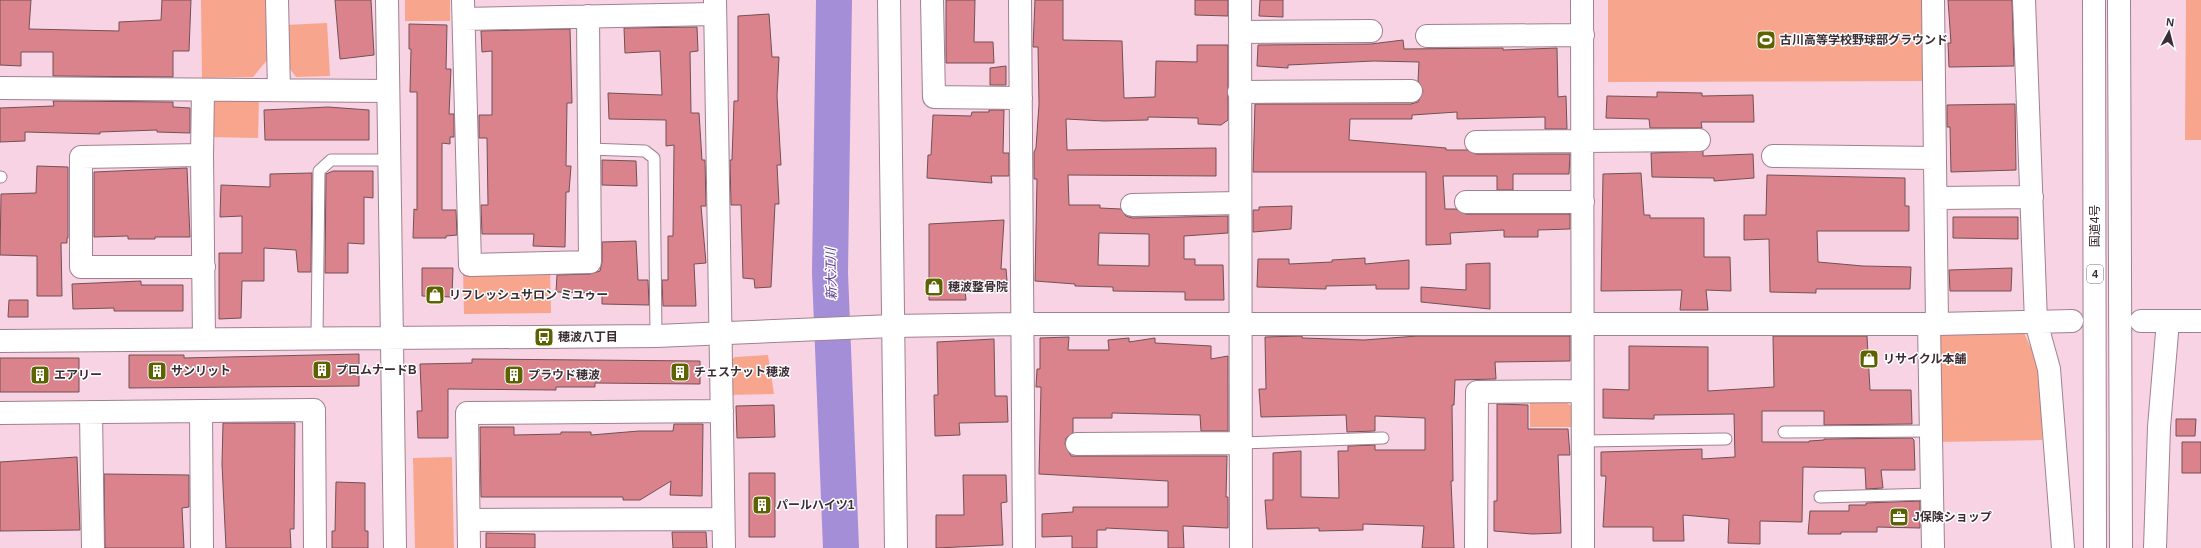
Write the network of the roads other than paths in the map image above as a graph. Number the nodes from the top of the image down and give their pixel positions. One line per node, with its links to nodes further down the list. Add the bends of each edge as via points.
1 (277, 0): 21 (main road)
2 (388, 0): 22 (main road)
3 (889, 0): 50 (main road)
4 (932, 0): 25 (main road, via 934,97)
5 (1020, 0): 25 (main road)
6 (1240, 0): 16 (main road)
7 (1582, 0): 17 (main road)
8 (1933, 0): 32 (main road)
9 (2024, 0): 34 (main road)
10 (2094, 0): 86 (main road, 国道4号 / 4)
11 (2119, 0): 87 (main road, 国道4号 / 4)
12 (715, 7): 14 (main road); 51 (main road)
13 (464, 10): 14 (main road); 29 (main road, via 470,265 590,262)
14 (588, 16): 29 (main road)
15 (1371, 31): 16 (main road)
16 (1240, 32): 24 (main road)
17 (1582, 35): 18 (main road); 26 (main road)
18 (1427, 36)
19 (0, 88): 20 (main road)
20 (203, 90): 21 (main road); 30 (main road)
21 (279, 90): 22 (main road)
22 (388, 91): 33 (main road)
23 (1411, 91): 24 (main road)
24 (1240, 92): 38 (main road)
25 (1021, 98): 46 (main road)
26 (1583, 140): 27 (main road); 28 (main road); 37 (main road)
27 (1699, 140)
28 (1476, 142)
29 (589, 149): 52 (lane, via 645,151 654,158)
30 (202, 155): 40 (main road); 40 (main road, via 80,157 81,267)
31 (1773, 156): 32 (main road)
32 (1935, 158): 35 (main road)
33 (389, 160): 53 (lane, via 331,160 319,171); 54 (main road)
34 (2032, 197): 35 (main road); 45 (main road)
35 (1936, 198): 49 (main road)
36 (1466, 202): 37 (main road)
37 (1583, 202): 48 (main road)
38 (1239, 203): 39 (main road); 47 (main road)
39 (1132, 205)
40 (204, 267): 55 (main road)
41 (2141, 320): 43 (main road)
42 (2072, 321): 45 (main road)
43 (2168, 321): 44 (main road); 88 (main road, via 2159,427)
44 (2201, 321)
45 (2036, 322): 49 (main road); 85 (main road, via 2049,369)
46 (1023, 324): 47 (main road); 50 (main road); 80 (main road)
47 (1239, 324): 48 (main road); 67 (main road)
48 (1582, 324): 49 (main road); 57 (main road)
49 (1933, 324): 63 (main road)
50 (892, 326): 51 (main road); 79 (main road)
51 (719, 335): 52 (main road); 58 (main road)
52 (656, 336): 54 (main road)
53 (318, 338): 54 (main road); 55 (main road)
54 (392, 338): 76 (main road)
55 (204, 339): 56 (main road)
56 (0, 341)
57 (1582, 391): 66 (main road); 82 (main road, via 1477,392)
58 (722, 410): 71 (main road); 72 (main road, via 467,413)
59 (201, 411): 60 (main road); 74 (main road); 75 (main road, via 314,410)
60 (91, 412): 61 (main road); 73 (main road)
61 (0, 413)
62 (1784, 432): 63 (lane)
63 (1931, 432): 69 (main road)
64 (1383, 438): 67 (lane)
65 (1726, 439): 66 (lane)
66 (1582, 441): 83 (main road)
67 (1240, 443): 68 (main road); 81 (main road)
68 (1077, 444)
69 (1932, 494): 70 (lane); 84 (main road)
70 (1820, 497)
71 (723, 519): 72 (main road); 78 (main road)
72 (469, 520): 77 (main road)
73 (93, 548)
74 (202, 548)
75 (315, 548)
76 (395, 548)
77 (469, 548)
78 (724, 548)
79 (896, 548)
80 (1024, 548)
81 (1241, 548)
82 (1476, 548)
83 (1583, 548)
84 (1933, 548)
85 (2063, 548)
86 (2095, 548)
87 (2121, 548)
88 (2155, 548)

